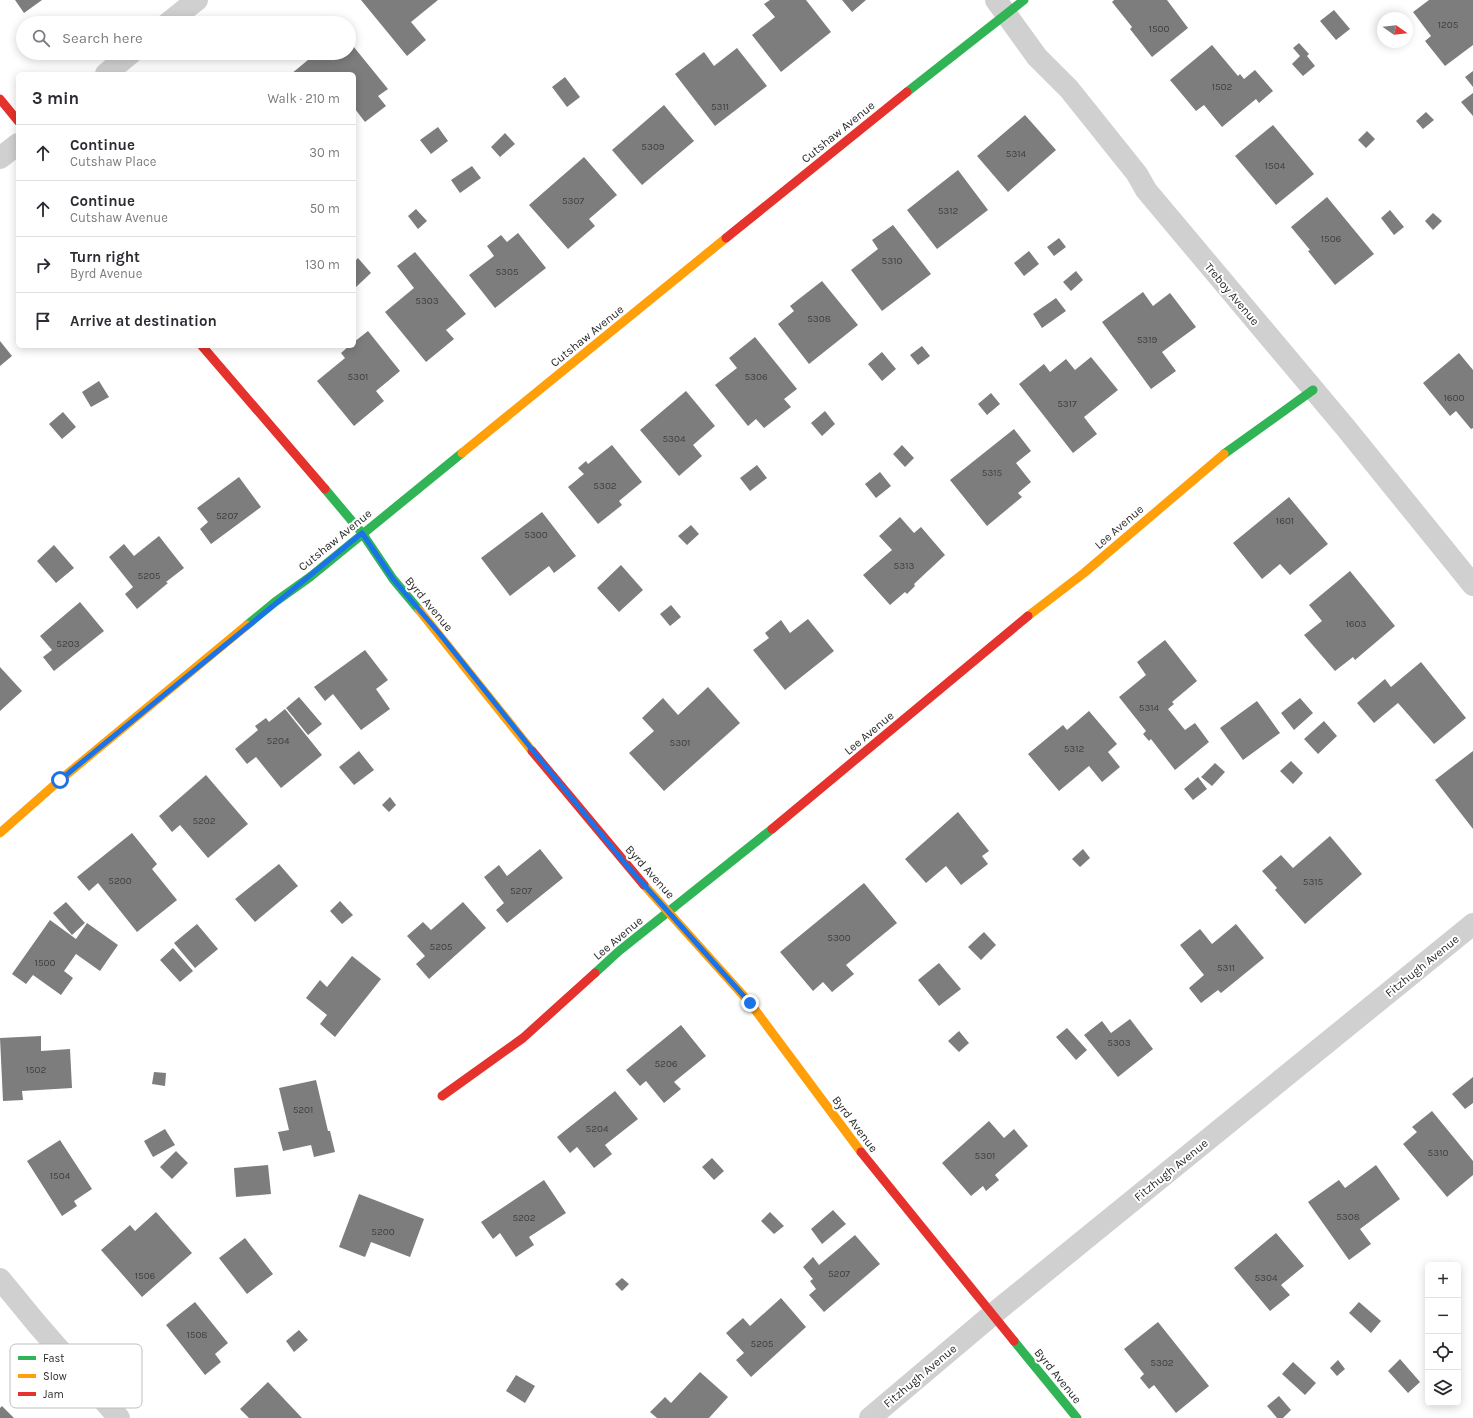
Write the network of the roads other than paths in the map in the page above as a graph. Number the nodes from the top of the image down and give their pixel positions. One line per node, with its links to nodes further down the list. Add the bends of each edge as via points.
1 (197, 0): 4 (street)
2 (1024, 0): 3 (street, Cutshaw Avenue)
3 (1001, 7): 12 (street, Treboy Avenue, via 1038,56 1069,89 1137,174 1146,190); 13 (street, Cutshaw Avenue, via 937,67)
4 (177, 16)
5 (123, 60): 6 (street)
6 (108, 72)
7 (0, 99): 8 (street)
8 (16, 119)
9 (16, 146): 10 (street)
10 (0, 158)
11 (204, 348): 13 (street, Byrd Avenue)
12 (1313, 390): 14 (street, Treboy Avenue); 16 (street, Lee Avenue, via 1226,453 1084,573 1037,608 779,824)
13 (362, 533): 15 (street, Cutshaw Avenue, via 166,692); 16 (street, Byrd Avenue, via 393,579 623,861)
14 (1473, 585)
15 (0, 833)
16 (669, 912): 18 (street, Lee Avenue, via 620,951 523,1038); 20 (street, Byrd Avenue, via 750,1003 872,1167)
17 (1473, 924): 20 (street, Fitzhugh Avenue)
18 (442, 1096)
19 (0, 1279): 21 (street)
20 (993, 1314): 24 (street, Fitzhugh Avenue); 25 (street, Byrd Avenue)
21 (54, 1344)
22 (110, 1408): 23 (street)
23 (119, 1418)
24 (870, 1418)
25 (1076, 1418)

